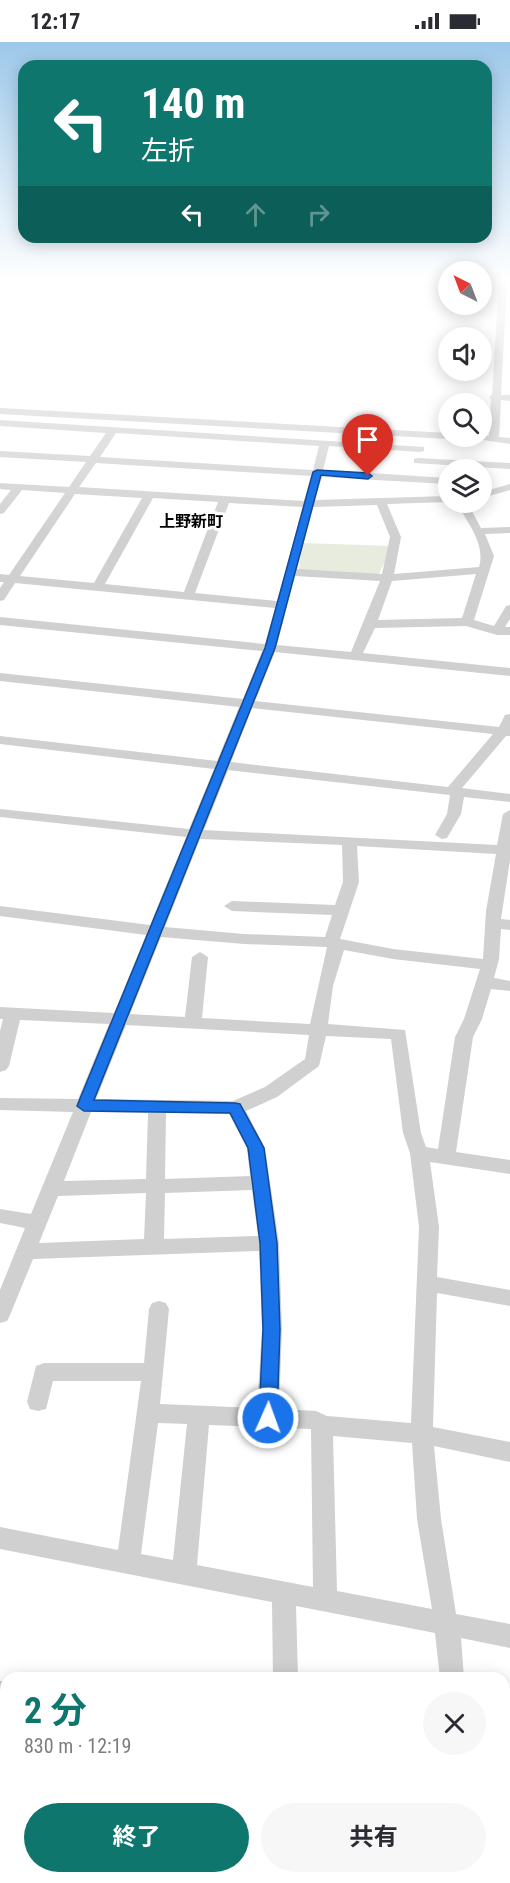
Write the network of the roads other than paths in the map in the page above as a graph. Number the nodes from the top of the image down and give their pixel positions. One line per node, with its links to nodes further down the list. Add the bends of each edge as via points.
1 (497, 365): 3 (street)
2 (510, 372): 3 (street)
3 (496, 378): 4 (street); 5 (street)
4 (510, 382)
5 (494, 397): 6 (street); 12 (street)
6 (510, 398)
7 (0, 411): 10 (street)
8 (0, 423): 9 (street)
9 (112, 431): 14 (street); 17 (street)
10 (423, 435): 11 (street); 15 (street)
11 (438, 436)
12 (494, 438): 13 (street)
13 (510, 441)
14 (325, 444): 15 (street); 20 (street)
15 (420, 449): 18 (street)
16 (0, 454): 17 (street)
17 (91, 459): 20 (street); 27 (street)
18 (418, 461): 19 (street); 21 (street)
19 (510, 466)
20 (317, 472): 21 (street); 33 (street)
21 (415, 479): 22 (street)
22 (438, 480)
23 (492, 483): 25 (street)
24 (0, 486): 26 (street)
25 (510, 486): 28 (street)
26 (19, 487): 27 (street); 34 (street)
27 (72, 490): 29 (street); 40 (street)
28 (492, 492)
29 (149, 495): 30 (street); 42 (street)
30 (225, 499): 33 (street); 43 (street)
31 (438, 500): 32 (street)
32 (381, 503): 33 (street); 41 (street, via 394,529 396,543)
33 (308, 504): 39 (street)
34 (0, 511)
35 (467, 513): 37 (street)
36 (510, 530): 37 (street)
37 (477, 531): 38 (street, via 489,556)
38 (484, 570): 41 (street); 48 (street)
39 (291, 572): 41 (street); 45 (street)
40 (6, 578): 42 (street); 44 (street)
41 (385, 578): 49 (street)
42 (97, 588): 43 (street)
43 (188, 596): 45 (street)
44 (0, 597)
45 (282, 605): 51 (street)
46 (510, 609): 50 (street)
47 (0, 621): 51 (street)
48 (467, 622): 49 (street); 50 (street)
49 (371, 624): 52 (street)
50 (504, 631)
51 (270, 648): 52 (street); 55 (street)
52 (355, 656): 53 (street)
53 (510, 672)
54 (0, 677): 55 (street)
55 (248, 704): 56 (street); 58 (street)
56 (508, 727): 59 (street)
57 (0, 740): 58 (street)
58 (224, 765): 59 (street); 63 (street)
59 (455, 791): 60 (street); 64 (street, via 454,814)
60 (510, 798)
61 (0, 813): 63 (street)
62 (510, 814): 66 (street)
63 (197, 834): 65 (street); 71 (street)
64 (441, 835)
65 (349, 840): 66 (street); 68 (street, via 351,882)
66 (507, 850): 70 (street)
67 (232, 906): 68 (street)
68 (341, 910): 72 (street)
69 (0, 911): 71 (street)
70 (502, 924): 74 (street)
71 (154, 930): 72 (street); 78 (street)
72 (331, 942): 74 (street); 80 (street, via 337,947)
73 (200, 957): 79 (street)
74 (488, 965): 75 (street)
75 (483, 982): 76 (street); 87 (street, via 464,1037)
76 (510, 986)
77 (6, 1013): 78 (street); 81 (street)
78 (120, 1018): 79 (street); 83 (street)
79 (193, 1022): 80 (street)
80 (317, 1029): 85 (street, via 313,1062 271,1092); 86 (street, via 399,1034)
81 (0, 1066)
82 (0, 1104): 83 (street)
83 (84, 1106): 84 (street); 91 (street)
84 (157, 1107): 85 (street); 90 (street)
85 (235, 1108): 89 (street, via 256,1148)
86 (418, 1153): 87 (street); 97 (street, via 429,1227)
87 (446, 1157): 88 (street)
88 (510, 1167)
89 (260, 1183): 90 (street); 94 (street)
90 (156, 1186): 91 (street); 95 (street)
91 (51, 1189): 93 (street)
92 (0, 1216): 93 (street)
93 (36, 1222): 96 (street)
94 (269, 1243): 95 (street); 105 (street, via 272,1329)
95 (154, 1248): 96 (street)
96 (26, 1251): 100 (street)
97 (427, 1283): 98 (street); 107 (street)
98 (510, 1298)
99 (159, 1309): 101 (street)
100 (0, 1315)
101 (153, 1372): 102 (street, via 44,1372); 103 (street)
102 (38, 1402)
103 (147, 1413): 104 (street); 110 (street)
104 (199, 1416): 105 (street); 111 (street)
105 (268, 1418): 106 (street, via 316,1420)
106 (322, 1425): 107 (street); 113 (street)
107 (422, 1434): 108 (street); 114 (street)
108 (510, 1452)
109 (0, 1538): 110 (street)
110 (128, 1563): 111 (street)
111 (184, 1573): 112 (street)
112 (284, 1593): 113 (street); 116 (street)
113 (325, 1599): 114 (street)
114 (444, 1623): 115 (street); 117 (street)
115 (510, 1636)
116 (285, 1672)
117 (452, 1672)

